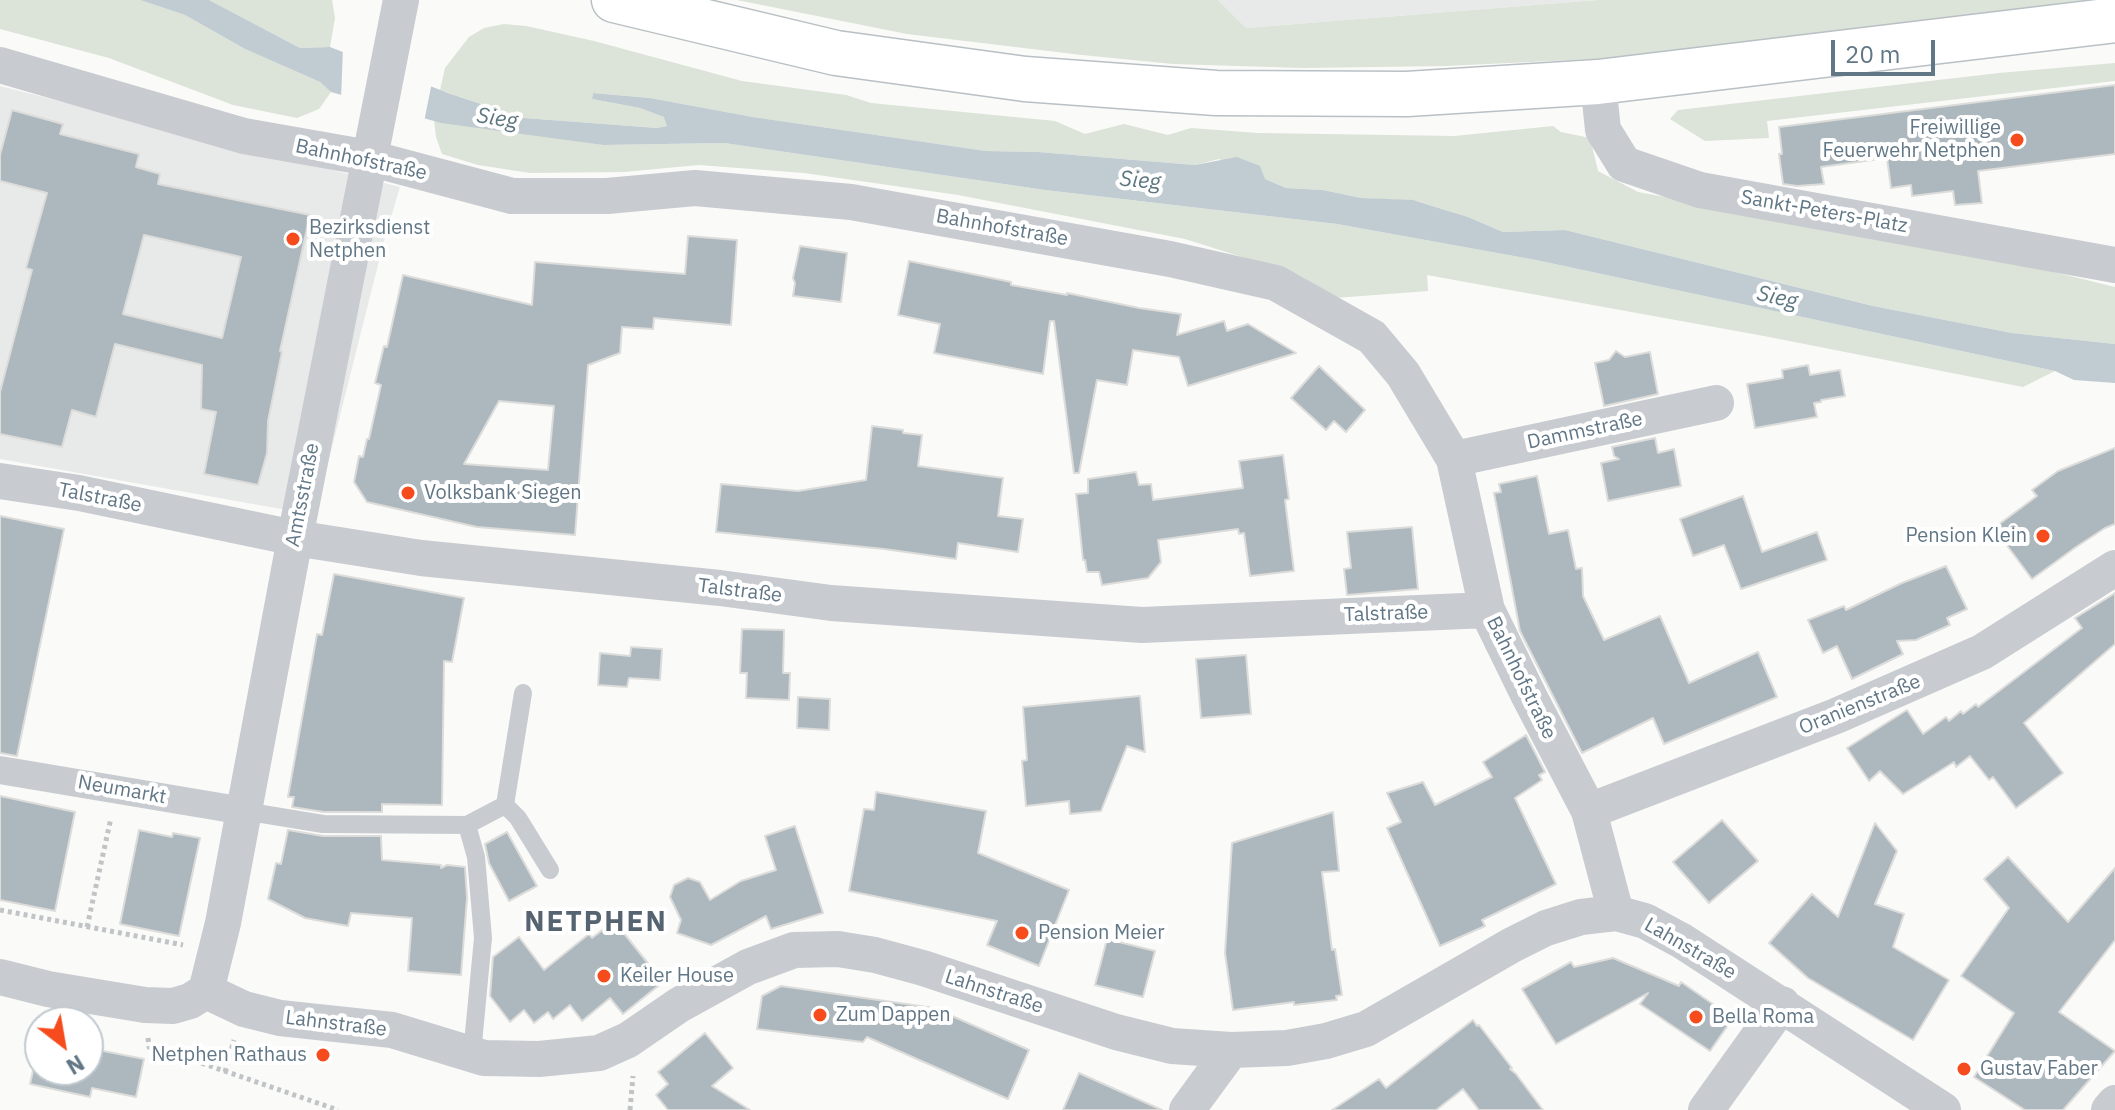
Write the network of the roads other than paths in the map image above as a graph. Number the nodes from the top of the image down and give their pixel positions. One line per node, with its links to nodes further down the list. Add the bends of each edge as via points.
1 (614, 0): 5 (main road, via 836,53 1025,79 1232,93 1407,94)
2 (400, 6): 6 (street, Amtsstraße)
3 (2115, 20): 5 (main road)
4 (0, 65): 6 (street, Bahnhofstraße, via 244,136)
5 (1598, 82): 7 (street, Sankt-Peters-Platz, via 1603,130 1624,164 1700,190)
6 (372, 144): 9 (street, Bahnhofstraße, via 512,196 607,196 695,188 851,202 1276,283 1372,337 1403,374); 11 (street, Amtsstraße)
7 (2115, 265)
8 (1716, 403): 9 (street, Dammstraße)
9 (1454, 459): 13 (street, Bahnhofstraße)
10 (0, 481): 11 (street, Talstraße)
11 (295, 538): 13 (street, Talstraße, via 421,558 831,603 1142,625); 17 (street, Amtsstraße)
12 (2115, 568): 18 (street, Oranienstraße, via 1982,652 1836,716)
13 (1487, 610): 18 (street, Bahnhofstraße)
14 (523, 693): 16 (lane)
15 (0, 770): 17 (street, Neumarkt)
16 (505, 805): 19 (lane); 20 (lane)
17 (244, 811): 19 (lane, via 323,824); 23 (street, Amtsstraße)
18 (1589, 811): 21 (street, Bahnhofstraße)
19 (467, 825): 26 (lane, via 476,857 483,938)
20 (550, 870)
21 (1616, 913): 24 (street, Lahnstraße, via 1682,941); 25 (street, Lahnstraße, via 1546,928 1366,1029 1287,1048)
22 (0, 977): 23 (street, via 145,1005 173,1006)
23 (206, 991): 26 (street, Lahnstraße, via 280,1018 392,1030)
24 (1782, 1004): 29 (street); 30 (street, Lahnstraße)
25 (1231, 1050): 26 (street, Lahnstraße, via 1158,1043 923,968 838,949 794,950 748,967 599,1053 539,1059); 28 (street)
26 (472, 1054)
27 (2115, 1103): 31 (street)
28 (1187, 1110)
29 (1706, 1110)
30 (1943, 1110)
31 (2109, 1110)

